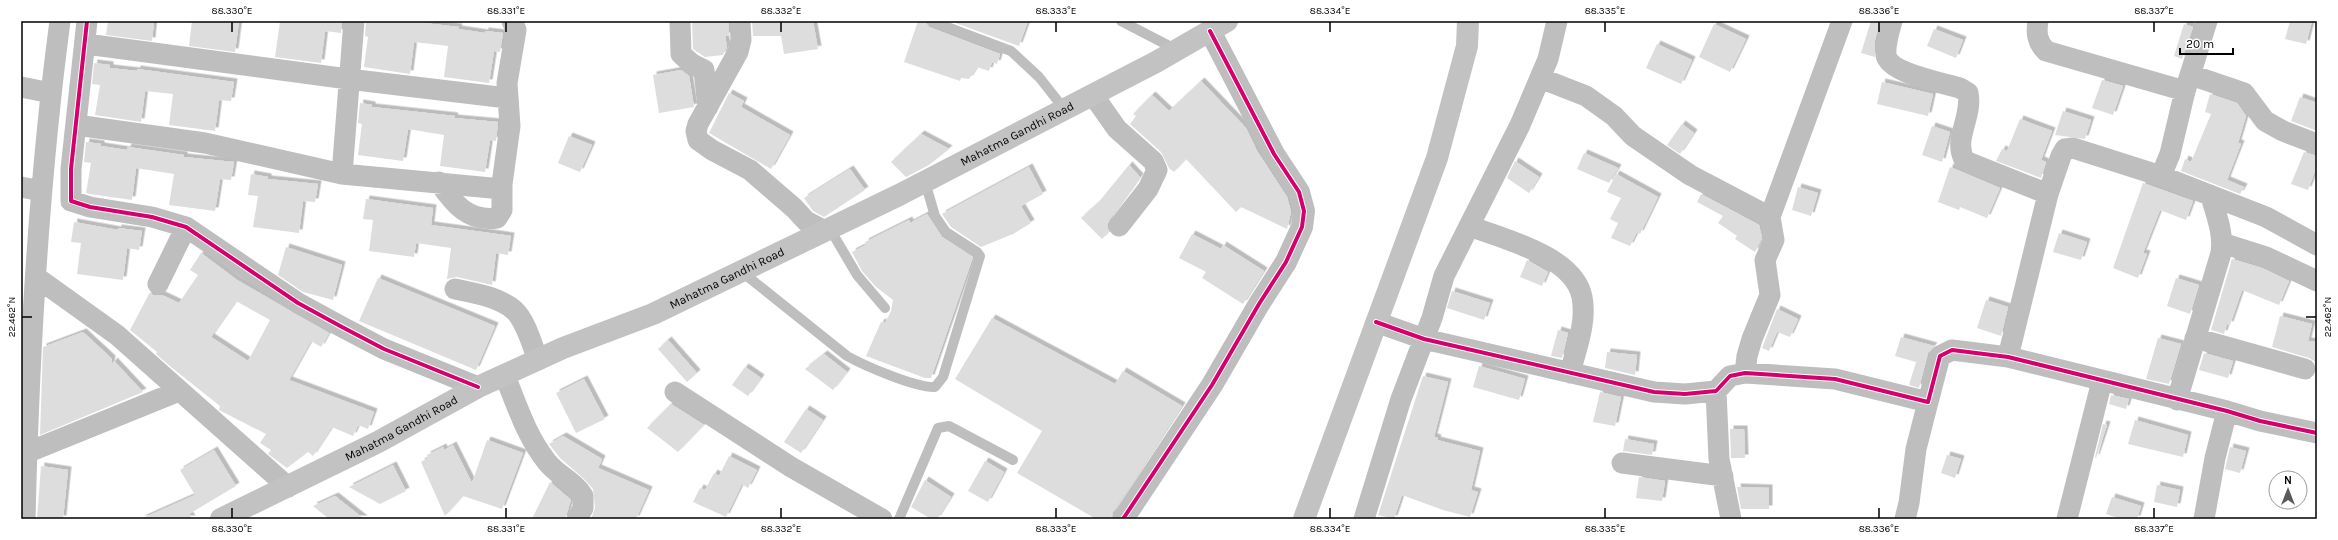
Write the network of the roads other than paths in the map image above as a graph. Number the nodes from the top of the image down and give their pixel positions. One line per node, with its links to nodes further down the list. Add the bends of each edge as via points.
1 (60, 21): 22 (street)
2 (87, 21): 16 (street)
3 (354, 21): 19 (street)
4 (512, 21): 24 (street, via 516,30)
5 (680, 21): 25 (street, via 681,54 704,70)
6 (740, 21): 25 (street, via 741,40 738,52)
7 (931, 21): 26 (lane, via 1011,51 1040,77)
8 (1121, 21): 17 (lane)
9 (1468, 21): 52 (main road, via 1467,46 1437,158)
10 (1557, 21): 18 (street, via 1548,59)
11 (1842, 21): 38 (street)
12 (1892, 21): 36 (street, via 1886,43 1886,56 1891,64 1905,72 1960,88 1968,93 1970,104 1960,143 1960,153 1965,161)
13 (2038, 21): 20 (street, via 2036,30 2039,44 2046,51)
14 (2207, 21): 20 (street)
15 (1218, 26): 17 (main road, Mahatma Gandhi Road); 80 (street, via 1274,154 1299,192 1304,211 1302,227 1286,262 1212,385)
16 (86, 44): 19 (street); 27 (street)
17 (1177, 50): 23 (main road, Mahatma Gandhi Road)
18 (1540, 78): 38 (street, via 1586,96 1614,116 1633,136 1690,175); 40 (street, via 1520,125)
19 (348, 79): 24 (street); 29 (street)
20 (2188, 83): 28 (street, via 2244,93 2265,121); 30 (street, via 2170,154)
21 (21, 87): 22 (street)
22 (51, 93): 35 (street)
23 (1093, 95): 26 (main road, Mahatma Gandhi Road); 39 (street, via 1117,129 1153,160 1157,170 1148,189)
24 (507, 98): 34 (street, via 510,126)
25 (708, 107): 42 (street, via 696,131 698,140 750,170 806,221)
26 (1065, 110): 32 (main road, Mahatma Gandhi Road)
27 (76, 125): 29 (street, via 206,143); 41 (street, via 71,201 90,207 152,217)
28 (2317, 144)
29 (342, 174): 31 (street)
30 (2161, 176): 36 (street, via 2073,148 2065,149); 37 (street)
31 (439, 182): 34 (street); 34 (street, via 454,204 463,211 488,220 497,218 502,210)
32 (925, 182): 42 (main road, Mahatma Gandhi Road); 46 (lane, via 935,216 946,232 980,256 943,376 935,387 916,383 847,356)
33 (21, 187): 35 (street)
34 (502, 189)
35 (41, 191): 45 (street)
36 (2048, 194): 55 (street)
37 (2211, 196): 43 (street); 44 (street, via 2266,217)
38 (1770, 217): 59 (street, via 1774,240 1765,260 1770,295 1750,345)
39 (1119, 226)
40 (1470, 226): 53 (street, via 1444,276); 58 (street, via 1557,262 1576,282 1582,296 1583,311)
41 (186, 227): 49 (street); 62 (street, via 298,303 342,328 384,349)
42 (827, 230): 46 (main road, Mahatma Gandhi Road); 51 (lane, via 857,275)
43 (2222, 243): 48 (street, via 2266,257); 54 (street)
44 (2317, 245)
45 (28, 254): 47 (street)
46 (742, 272): 56 (main road, Mahatma Gandhi Road, via 653,314)
47 (36, 277): 63 (street, via 117,335); 70 (street)
48 (2317, 281)
49 (158, 284)
50 (455, 289): 56 (street, via 490,297 515,310)
51 (885, 308)
52 (1382, 325): 53 (street); 81 (main road)
53 (1421, 338): 58 (street); 82 (street)
54 (2195, 338): 57 (street); 66 (street)
55 (2008, 357): 61 (street); 67 (street, via 1952,350 1945,353 1940,356)
56 (538, 360): 60 (main road, Mahatma Gandhi Road)
57 (2305, 368)
58 (1570, 373): 64 (street, via 1654,392 1684,394)
59 (1745, 373): 64 (street, via 1730,376); 67 (street, via 1835,379)
60 (505, 376): 62 (main road, Mahatma Gandhi Road); 77 (street, via 525,426 538,450 548,464 583,496 582,508)
61 (2102, 381): 66 (street); 85 (street)
62 (478, 387): 74 (main road, Mahatma Gandhi Road, via 378,442)
63 (179, 391): 70 (street); 74 (street)
64 (1716, 391): 73 (street, via 1719,459)
65 (674, 392): 78 (street, via 791,467)
66 (2177, 400): 68 (street)
67 (1928, 402): 84 (street, via 1916,449 1909,503)
68 (2227, 411): 69 (street); 86 (street)
69 (2317, 433)
70 (24, 453): 75 (street)
71 (1013, 460): 79 (lane, via 949,426 938,428)
72 (1622, 463): 73 (street)
73 (1723, 476): 83 (street)
74 (288, 487): 76 (main road, Mahatma Gandhi Road)
75 (25, 519)
76 (221, 519)
77 (577, 519)
78 (882, 519)
79 (899, 519)
80 (1123, 519)
81 (1304, 519)
82 (1364, 519)
83 (1731, 519)
84 (1904, 519)
85 (2066, 519)
86 (2204, 519)

